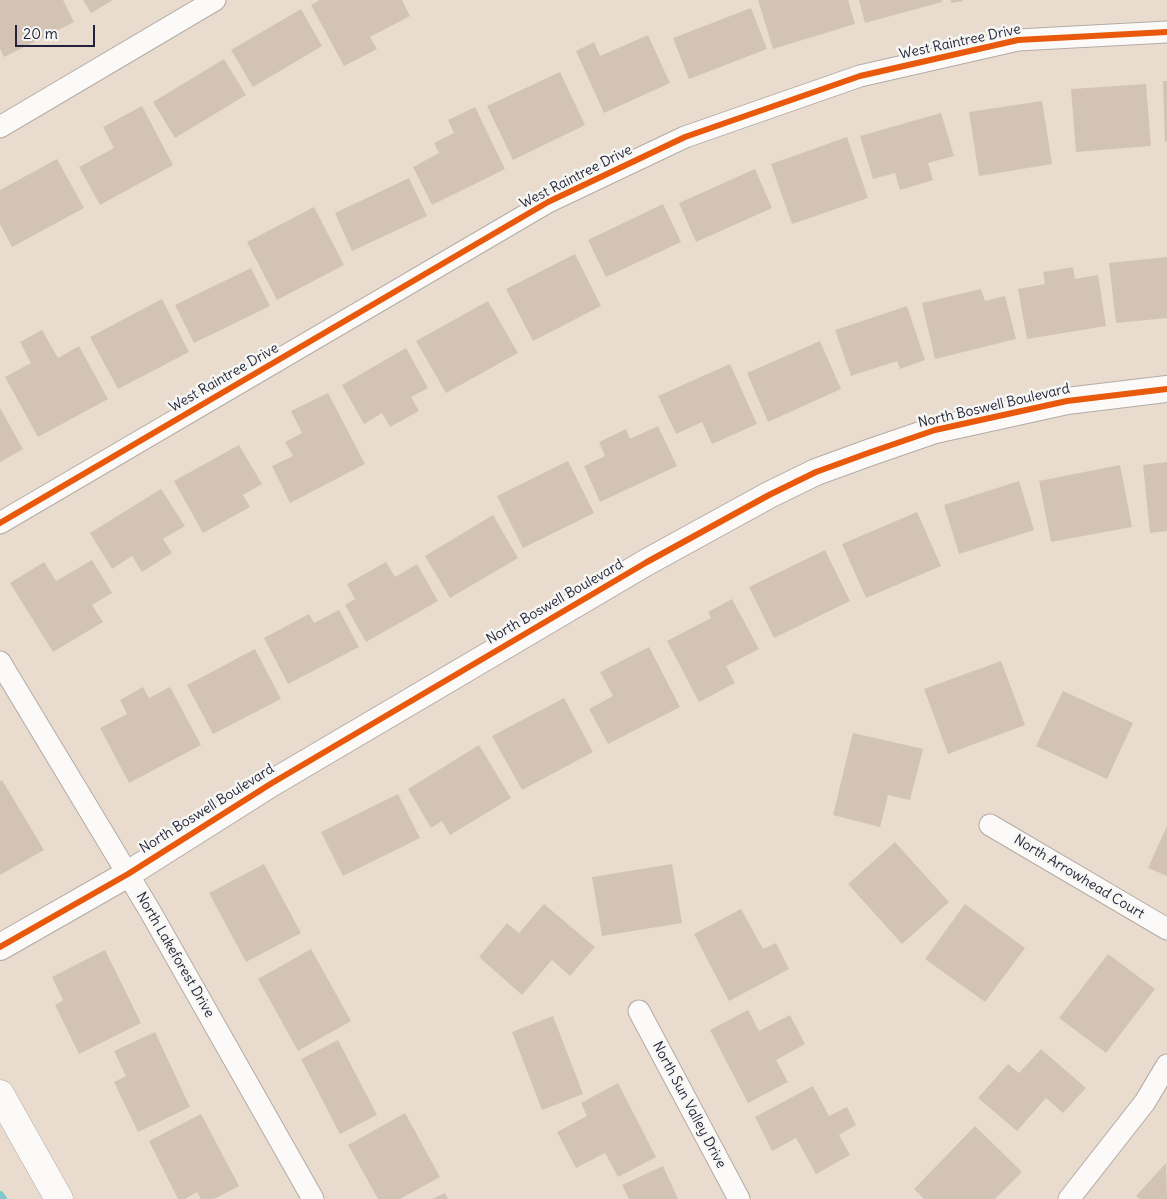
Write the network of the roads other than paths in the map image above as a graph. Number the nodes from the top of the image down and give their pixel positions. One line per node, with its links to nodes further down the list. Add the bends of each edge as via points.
1 (215, 0): 3 (street)
2 (1167, 32): 5 (street, West Raintree Drive, via 1018,40 860,76 685,137 548,202)
3 (0, 127)
4 (1167, 389): 8 (street, North Boswell Boulevard, via 1067,401 935,430 816,472 647,562 272,783)
5 (0, 523)
6 (0, 662): 8 (street, North Lakeforest Drive)
7 (990, 825): 9 (street, North Arrowhead Court)
8 (128, 874): 10 (street, North Boswell Boulevard); 15 (street, North Lakeforest Drive)
9 (1167, 929)
10 (0, 947)
11 (639, 1011): 16 (street, North Sun Valley Drive)
12 (1167, 1065): 17 (street, via 1145,1102)
13 (0, 1094): 14 (main road)
14 (59, 1199)
15 (313, 1199)
16 (739, 1199)
17 (1069, 1199)

